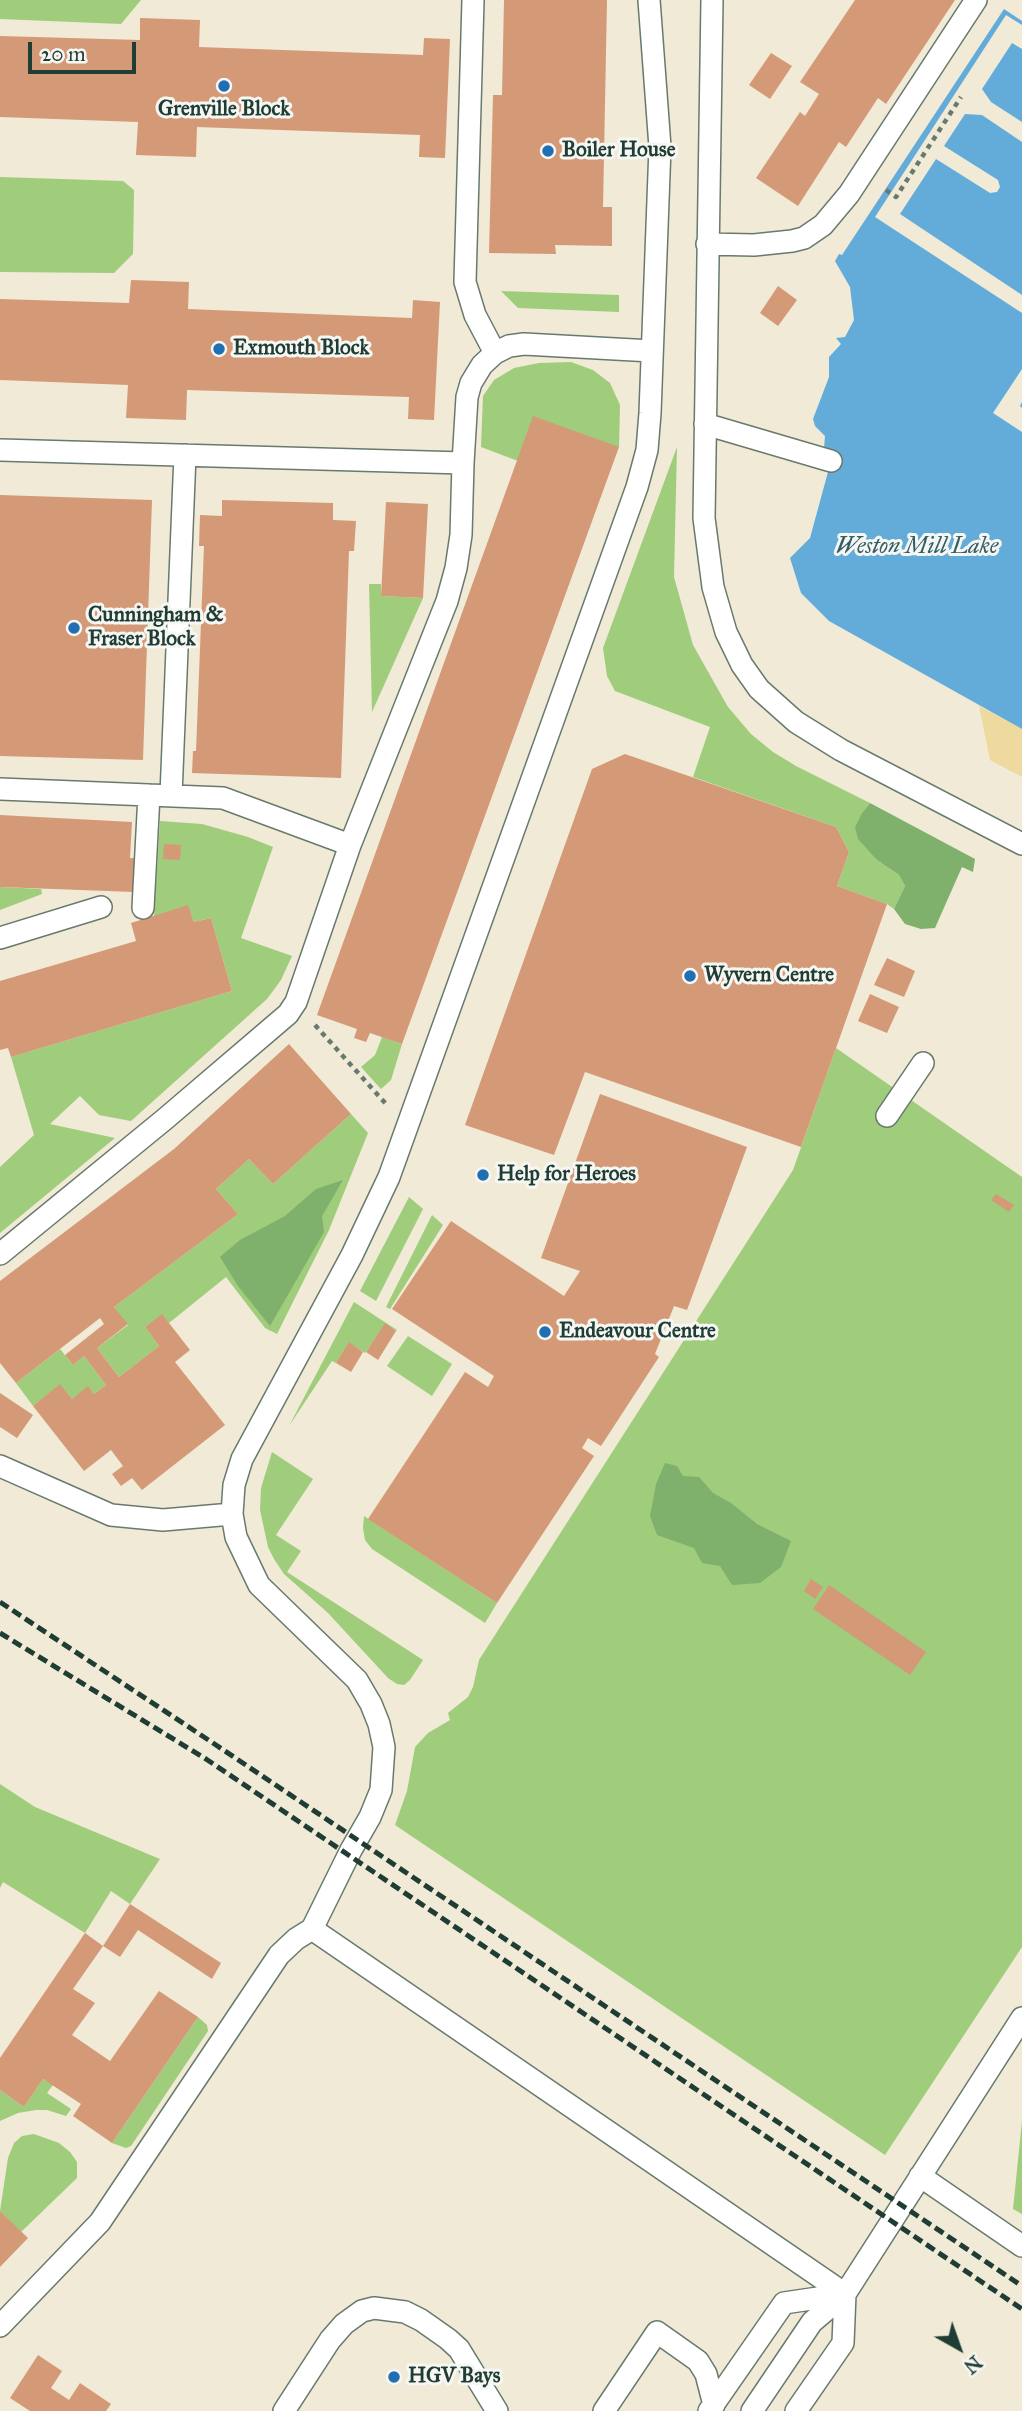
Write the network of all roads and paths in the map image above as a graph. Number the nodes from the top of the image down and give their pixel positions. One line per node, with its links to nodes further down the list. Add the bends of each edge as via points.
1 (473, 0): 9 (lane, via 465,282 475,315)
2 (649, 0): 8 (lane, via 660,147)
3 (712, 0): 7 (lane)
4 (976, 0): 7 (lane, via 849,194 823,225 792,241)
5 (961, 97): 6 (path, via 896,197)
6 (886, 190)
7 (707, 244): 10 (lane)
8 (652, 351): 9 (lane, via 524,344); 29 (lane, via 647,450 637,487 408,1128 372,1217 242,1459)
9 (495, 353): 14 (lane, via 471,383)
10 (705, 424): 13 (lane); 18 (lane, via 704,518 713,587 734,651 759,689 796,722 841,750)
11 (0, 450): 12 (lane)
12 (186, 455): 14 (lane); 17 (lane)
13 (831, 461)
14 (463, 463): 19 (lane, via 461,535 447,601)
15 (0, 789): 16 (lane)
16 (149, 795): 17 (lane); 21 (lane)
17 (171, 795): 19 (lane, via 223,798)
18 (1022, 844)
19 (351, 845): 23 (lane)
20 (101, 907): 22 (lane)
21 (143, 908)
22 (0, 938)
23 (296, 1002): 25 (path); 27 (lane, via 288,1014 176,1111)
24 (923, 1063): 26 (lane)
25 (376, 1093)
26 (887, 1116)
27 (0, 1254)
28 (0, 1466): 29 (lane, via 111,1515 163,1520)
29 (232, 1514): 30 (lane, via 236,1537 259,1585 357,1680 379,1724 384,1747 381,1790 374,1808)
30 (312, 1929): 34 (lane); 35 (lane, via 279,1955 100,2222)
31 (1022, 2018): 32 (lane)
32 (920, 2176): 33 (lane); 34 (lane)
33 (1022, 2246)
34 (845, 2294): 36 (lane, via 784,2303); 40 (lane, via 812,2322); 41 (lane, via 843,2343)
35 (0, 2326)
36 (711, 2408): 37 (lane, via 706,2374 698,2361 657,2332)
37 (604, 2410)
38 (284, 2411): 39 (lane, via 330,2340 344,2324 374,2308 405,2312 448,2339)
39 (497, 2411)
40 (752, 2411)
41 (796, 2411)

